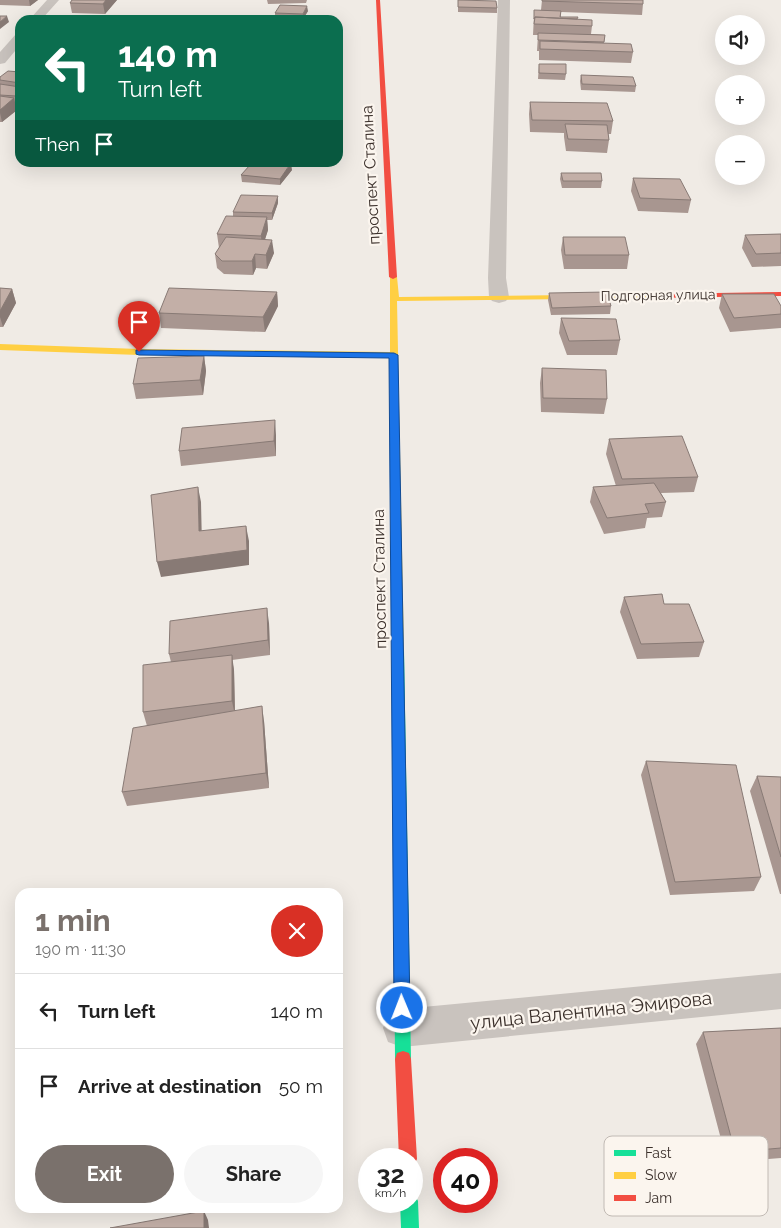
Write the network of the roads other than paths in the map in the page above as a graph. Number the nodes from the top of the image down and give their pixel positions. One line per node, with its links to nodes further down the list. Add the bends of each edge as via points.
1 (53, 0): 4 (street)
2 (378, 0): 7 (street, проспект Сталина)
3 (504, 0): 9 (street)
4 (40, 15)
5 (15, 44): 6 (street)
6 (0, 60)
7 (394, 290): 9 (street, Подгорная улица, via 395,299); 11 (street, проспект Сталина)
8 (781, 294): 9 (street, Подгорная улица)
9 (499, 297)
10 (0, 348): 11 (street)
11 (394, 355): 13 (street, проспект Сталина)
12 (781, 991): 13 (street, улица Валентина Эмирова)
13 (402, 1028): 14 (street, проспект Сталина)
14 (407, 1148)
15 (409, 1213): 16 (street)
16 (410, 1228)

